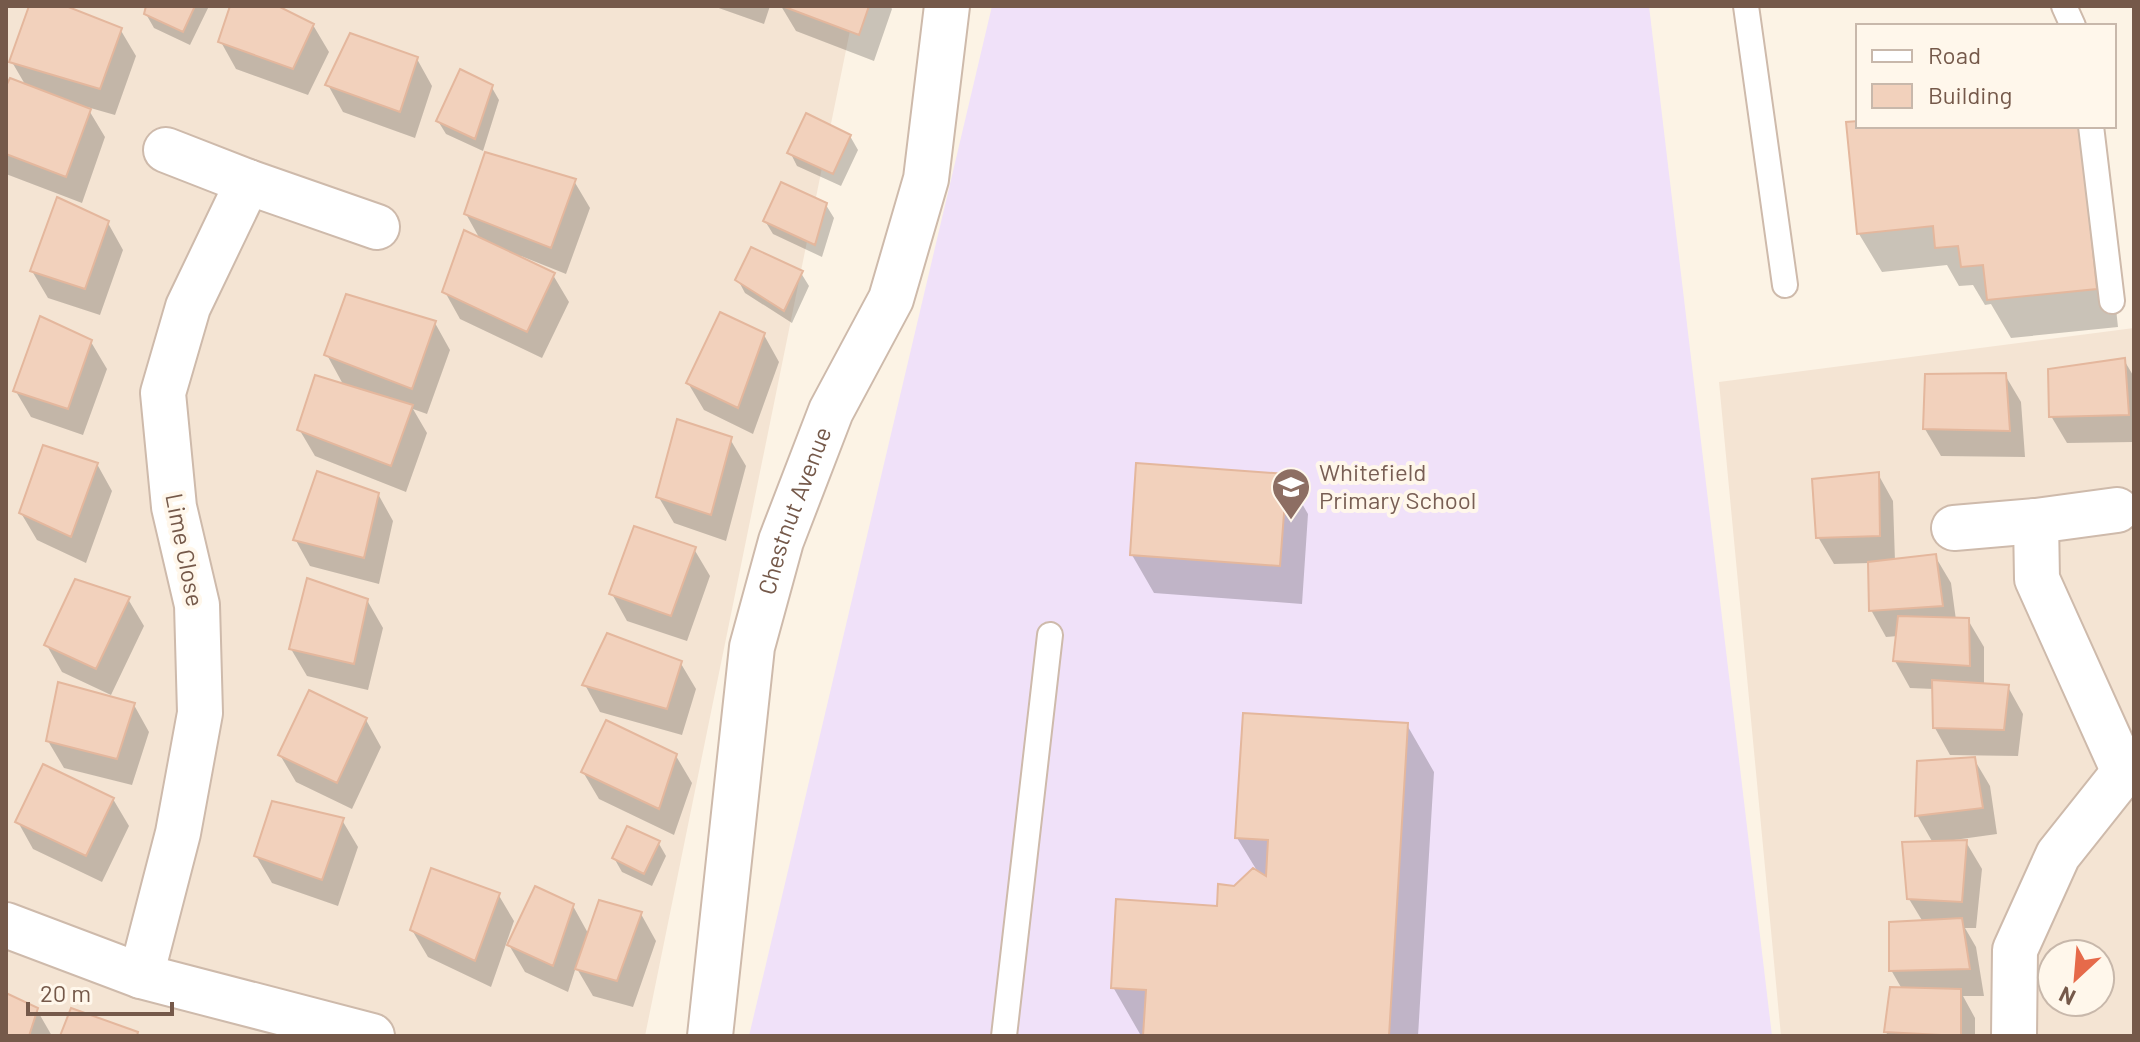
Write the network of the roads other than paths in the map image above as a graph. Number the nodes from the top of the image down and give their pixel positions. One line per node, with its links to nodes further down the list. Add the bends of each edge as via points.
1 (947, 6): 17 (street, Chestnut Avenue, via 926,179 891,299 831,411 781,541 752,647)
2 (1746, 8): 7 (lane)
3 (2091, 128): 8 (lane)
4 (166, 150): 5 (street)
5 (248, 182): 6 (street); 15 (street, Lime Close, via 188,307 163,393 174,507 197,605 200,713 178,833)
6 (377, 227)
7 (1785, 285)
8 (2112, 301)
9 (2117, 510): 10 (street)
10 (2036, 521): 11 (street); 13 (street, via 2037,579)
11 (1954, 528)
12 (1050, 635): 18 (lane)
13 (2129, 771): 19 (street, via 2058,855 2015,950)
14 (6, 925): 15 (street)
15 (141, 976): 16 (street)
16 (372, 1036)
17 (710, 1036)
18 (1004, 1036)
19 (2014, 1036)

